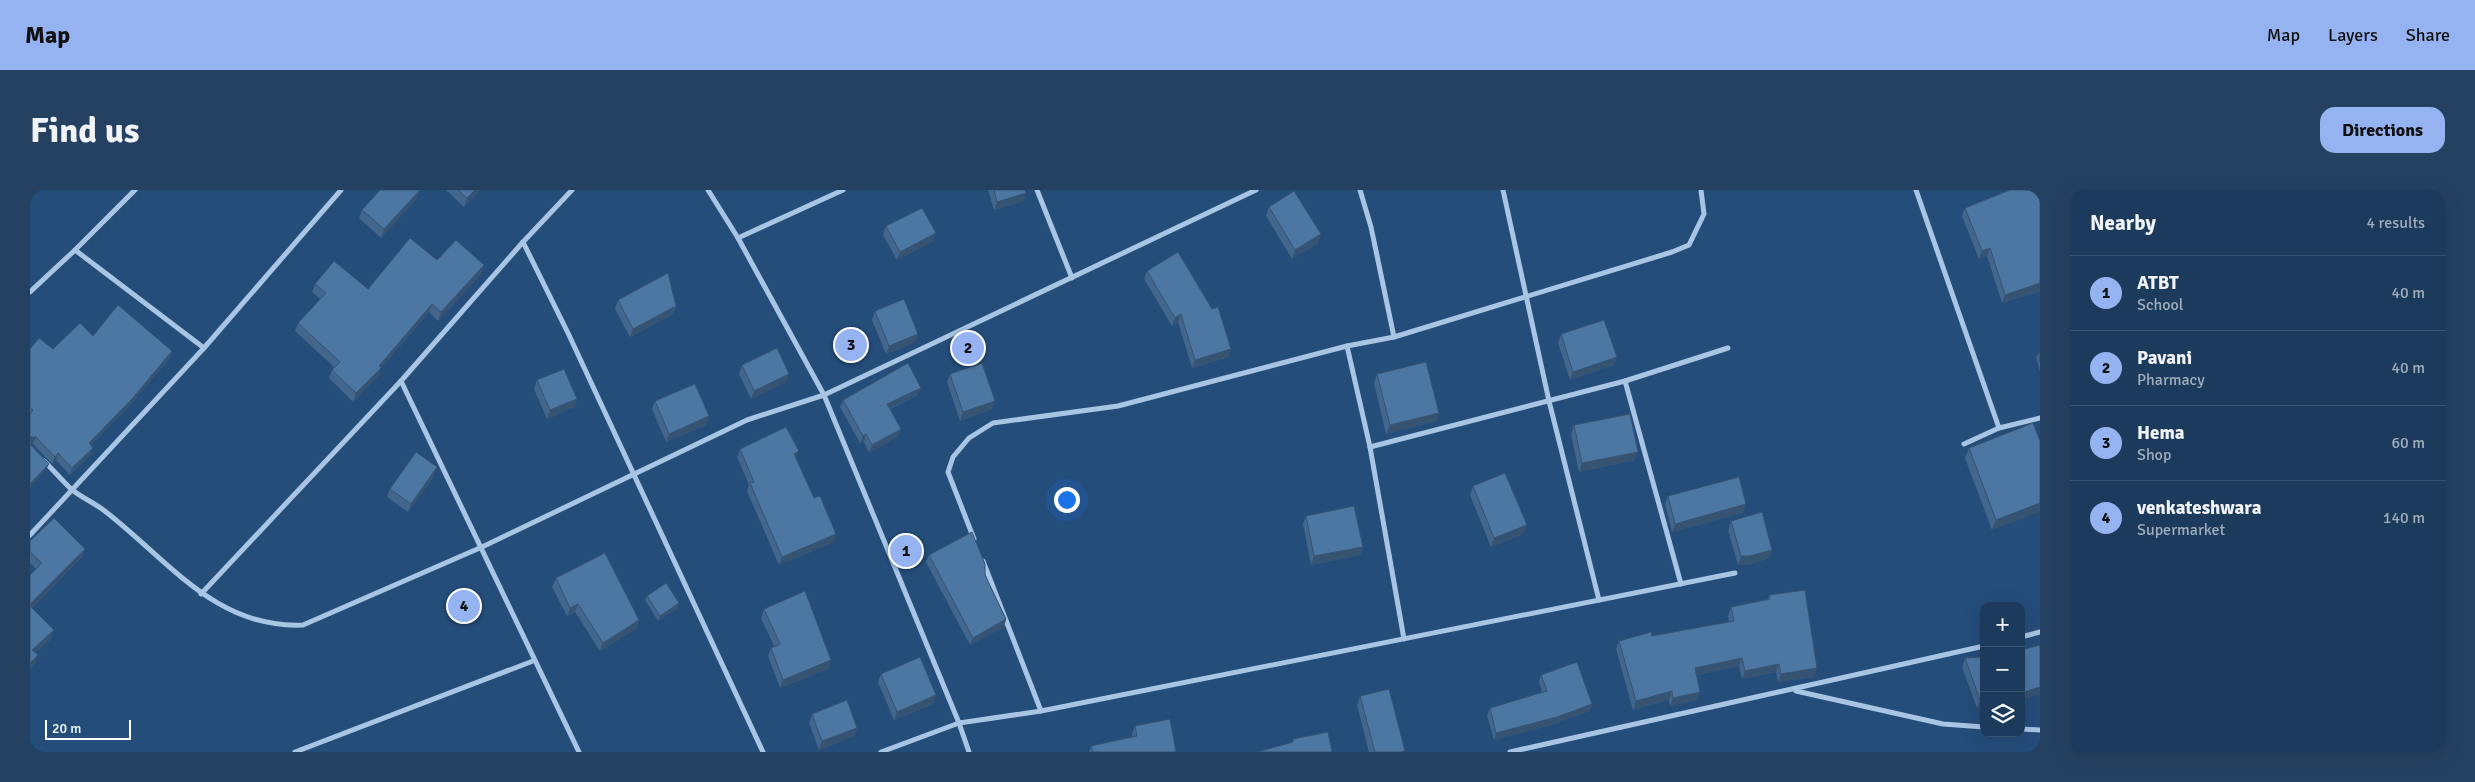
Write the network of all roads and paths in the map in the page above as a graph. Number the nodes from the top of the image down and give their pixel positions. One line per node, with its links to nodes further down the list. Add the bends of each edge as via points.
1 (135, 190): 14 (street)
2 (341, 190): 20 (street)
3 (572, 190): 13 (street)
4 (708, 190): 12 (street)
5 (843, 190): 12 (street)
6 (1037, 190): 15 (street)
7 (1256, 190): 15 (street)
8 (1360, 190): 18 (street)
9 (1503, 190): 17 (street)
10 (1701, 190): 17 (street, via 1704,214 1689,245)
11 (1916, 190): 27 (street)
12 (738, 238): 24 (street)
13 (523, 242): 22 (street); 31 (street)
14 (75, 250): 16 (street); 20 (street)
15 (1072, 278): 24 (street)
16 (30, 292)
17 (1526, 298): 18 (street); 25 (street)
18 (1394, 337): 19 (street)
19 (1347, 346): 29 (street); 34 (street, via 1118,406 993,423 969,438 953,457 948,472)
20 (204, 348): 32 (street)
21 (1728, 348): 23 (street)
22 (401, 381): 35 (street); 39 (street)
23 (1625, 381): 25 (street); 38 (street)
24 (824, 394): 31 (street, via 747,420); 48 (street)
25 (1549, 401): 29 (street); 40 (street)
26 (2040, 418): 27 (street)
27 (1999, 428): 28 (street)
28 (1964, 444)
29 (1370, 448): 43 (street)
30 (37, 454): 32 (street)
31 (634, 475): 35 (street); 54 (street)
32 (72, 489): 33 (street); 39 (street, via 106,512)
33 (30, 535)
34 (977, 545)
35 (482, 547): 39 (street, via 303,625 286,626 241,615); 45 (street)
36 (980, 554): 47 (street)
37 (1735, 573): 38 (street)
38 (1681, 584): 40 (street)
39 (201, 594)
40 (1599, 600): 43 (street)
41 (2040, 632): 42 (street)
42 (2025, 636)
43 (1404, 639): 47 (street)
44 (1980, 647): 46 (street)
45 (533, 661): 52 (street); 53 (street)
46 (1794, 690): 49 (street, via 1943,724); 57 (street)
47 (1041, 711): 48 (street)
48 (959, 723): 55 (street); 56 (street)
49 (1980, 727)
50 (2025, 729): 51 (street)
51 (2040, 730)
52 (295, 752)
53 (579, 752)
54 (763, 752)
55 (880, 752)
56 (969, 752)
57 (1510, 752)

